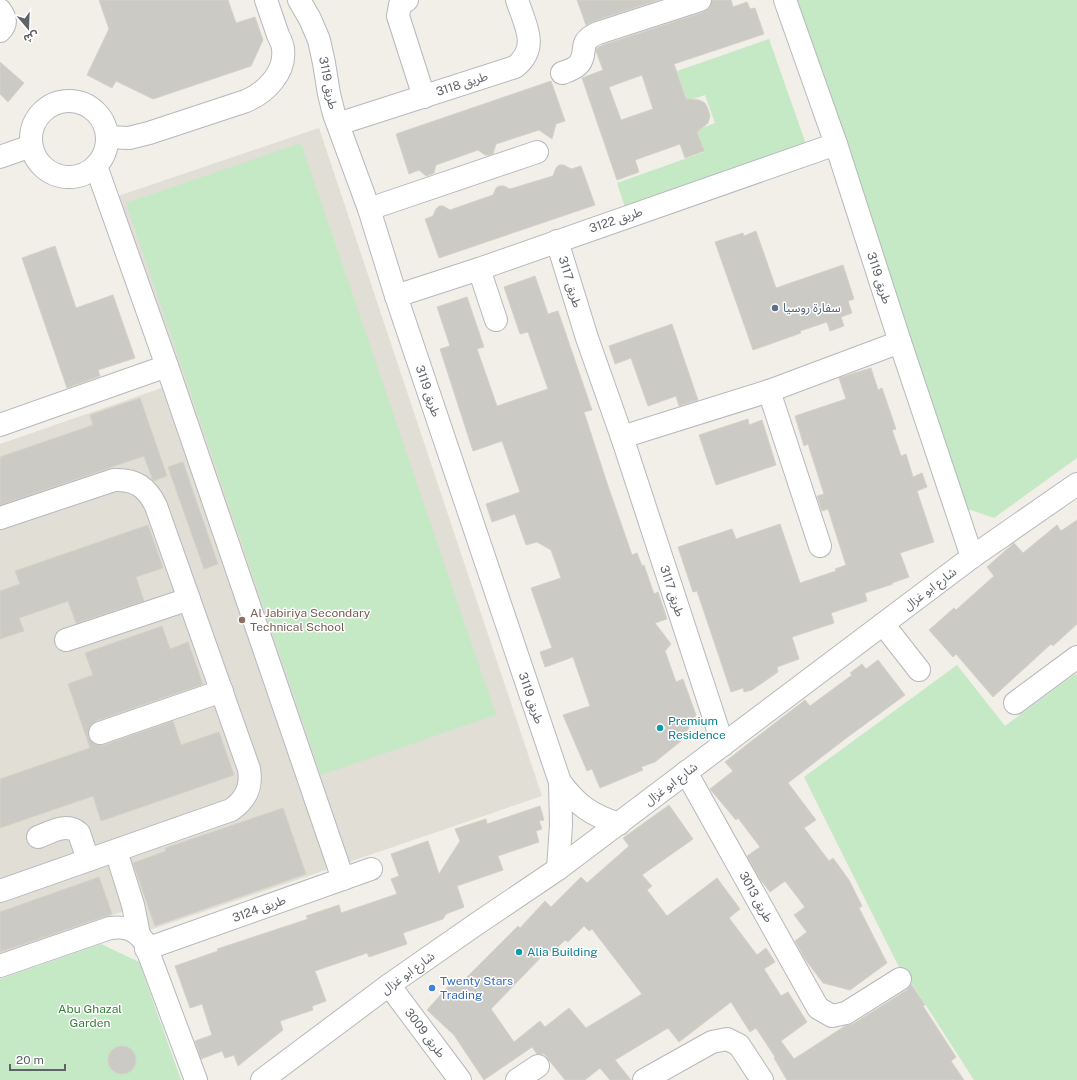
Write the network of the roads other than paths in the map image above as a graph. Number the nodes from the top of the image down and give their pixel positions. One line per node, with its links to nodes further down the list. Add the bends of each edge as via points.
1 (266, 0): 12 (street, via 283,49 283,59 276,76 264,92 246,101 149,134 129,138)
2 (299, 0): 11 (street, طريق 3119, via 319,40 328,94)
3 (407, 0): 10 (street, via 400,5 398,16)
4 (517, 0): 10 (street, طريق 3118, via 530,42 526,56 521,62 515,67)
5 (700, 0): 9 (street, via 590,36 584,44 580,63)
6 (785, 0): 13 (street, طريق 3119)
7 (0, 10): 8 (street, via 5,26)
8 (0, 31)
9 (562, 73)
10 (424, 97): 11 (street, طريق 3118)
11 (338, 124): 18 (street, طريق 3119)
12 (108, 136): 14 (street, via 102,118 96,110 83,103 59,101 50,105 36,118 30,137); 17 (street, via 105,152)
13 (836, 144): 19 (street, طريق 3122); 23 (street, طريق 3119)
14 (31, 146): 16 (street); 17 (street, via 39,163 62,177 81,175)
15 (537, 152): 18 (street)
16 (0, 157)
17 (96, 166): 24 (street)
18 (369, 209): 21 (street, طريق 3119)
19 (557, 241): 20 (street, طريق 3122); 27 (street, طريق 3117)
20 (479, 269): 21 (street, طريق 3122); 22 (street)
21 (396, 296): 42 (street, طريق 3119)
22 (496, 320)
23 (900, 342): 25 (street); 31 (street, طريق 3119)
24 (167, 366): 26 (street); 49 (street)
25 (769, 391): 27 (street); 30 (street)
26 (0, 425)
27 (622, 437): 40 (street, طريق 3117)
28 (1077, 484): 31 (street, شارع ابو غزال)
29 (0, 518): 32 (street, via 106,481 130,481 145,490 154,502)
30 (820, 546)
31 (972, 558): 33 (street, شارع ابو غزال)
32 (189, 599): 34 (street); 37 (street)
33 (883, 624): 36 (street); 40 (street, شارع ابو غزال)
34 (66, 640)
35 (1077, 657): 38 (street)
36 (919, 670)
37 (222, 691): 39 (street); 45 (street, via 249,769 250,785 243,799 224,813)
38 (1015, 703)
39 (100, 733)
40 (723, 745): 41 (street, شارع ابو غزال)
41 (686, 772): 43 (street, شارع ابو غزال); 53 (street, طريق 3013, via 818,1008 832,1016 846,1012)
42 (560, 782): 43 (street, via 585,809); 47 (street)
43 (619, 824): 47 (street, شارع ابو غزال)
44 (38, 837): 46 (street, via 67,828 76,830)
45 (116, 851): 46 (street); 51 (street)
46 (88, 860): 50 (street)
47 (558, 868): 54 (street, شارع ابو غزال)
48 (371, 870): 49 (street, طريق 3124)
49 (343, 879): 51 (street, طريق 3124)
50 (0, 891)
51 (143, 942): 52 (street, via 133,930 125,927 110,928); 56 (street)
52 (0, 966)
53 (900, 979)
54 (389, 985): 57 (street, شارع ابو غزال); 58 (street, طريق 3009)
55 (538, 1066): 59 (street)
56 (196, 1080)
57 (262, 1080)
58 (460, 1080)
59 (517, 1080)
60 (645, 1080): 61 (street, via 712,1042 727,1039 739,1045)
61 (762, 1080)

